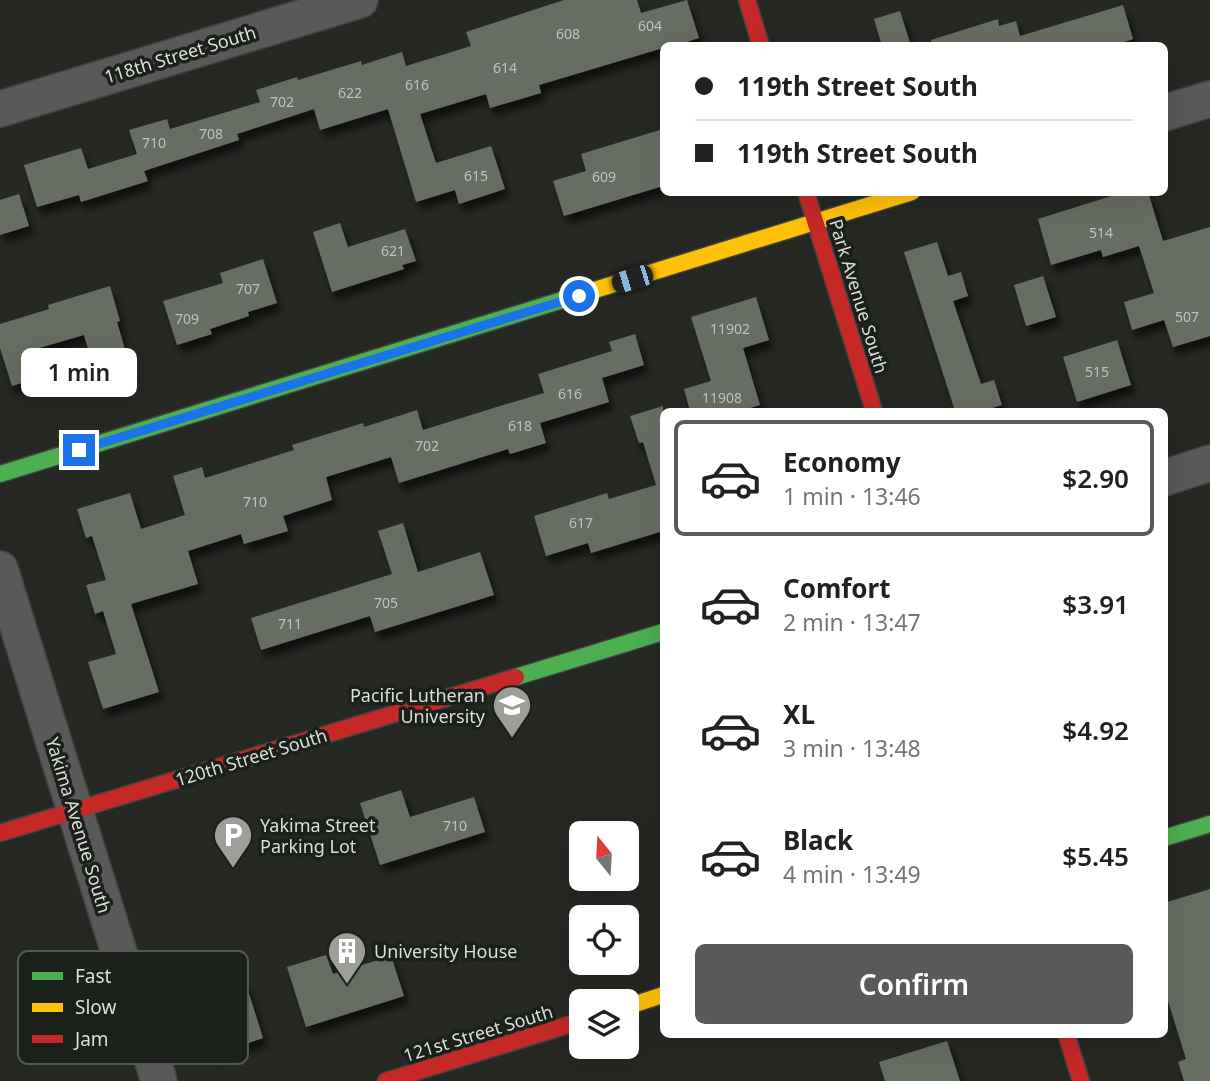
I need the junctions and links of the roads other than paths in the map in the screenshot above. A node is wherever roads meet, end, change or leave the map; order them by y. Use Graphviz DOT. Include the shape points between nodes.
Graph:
graph roads {
  1 [pos="359,0"];
  2 [pos="747,0"];
  3 [pos="760,42"];
  4 [pos="1210,99"];
  5 [pos="0,109"];
  6 [pos="1168,112"];
  7 [pos="807,196"];
  8 [pos="900,196"];
  9 [pos="816,223"];
  10 [pos="873,408"];
  11 [pos="1210,463"];
  12 [pos="0,474"];
  13 [pos="1168,477"];
  14 [pos="0,569"];
  15 [pos="660,633"];
  16 [pos="75,810"];
  17 [pos="1210,824"];
  18 [pos="0,834"];
  19 [pos="1168,837"];
  20 [pos="119,951"];
  21 [pos="660,996"];
  22 [pos="639,1003"];
  23 [pos="569,1025"];
  24 [pos="1067,1038"];
  25 [pos="154,1064"];
  26 [pos="159,1081"];
  27 [pos="386,1081"];
  28 [pos="1081,1081"];
  1 -- 5 [label="street, 118th Street South"];
  2 -- 3 [label="street"];
  4 -- 6 [label="street"];
  7 -- 9 [label="street, Park Avenue South"];
  8 -- 9 [label="street"];
  9 -- 10 [label="street, Park Avenue South"];
  9 -- 12 [label="street"];
  11 -- 13 [label="street"];
  14 -- 16 [label="street, Yakima Avenue South"];
  15 -- 16 [label="street, 120th Street South"];
  16 -- 18 [label="street, 120th Street South"];
  16 -- 20 [label="street, Yakima Avenue South"];
  17 -- 19 [label="street"];
  21 -- 22 [label="street"];
  23 -- 27 [label="street, 121st Street South"];
  24 -- 28 [label="street"];
  25 -- 26 [label="street, Yakima Avenue South"];
}
